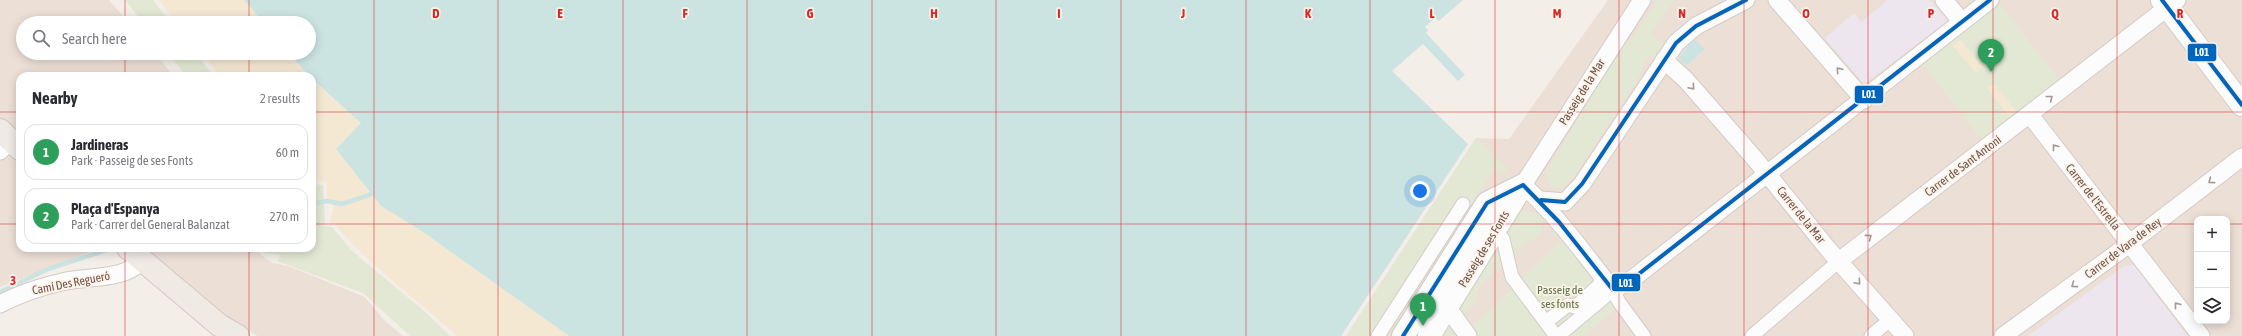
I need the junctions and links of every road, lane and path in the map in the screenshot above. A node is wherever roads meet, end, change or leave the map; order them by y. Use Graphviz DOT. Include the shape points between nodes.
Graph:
graph roads {
  1 [pos="1642,0"];
  2 [pos="1746,0"];
  3 [pos="1777,0"];
  4 [pos="1944,0"];
  5 [pos="1990,0"];
  6 [pos="2169,2"];
  7 [pos="1962,22"];
  8 [pos="1664,60"];
  9 [pos="1864,100"];
  10 [pos="2242,105"];
  11 [pos="2030,115"];
  12 [pos="2242,157"];
  13 [pos="1768,173"];
  14 [pos="1523,185"];
  15 [pos="1541,200"];
  16 [pos="1565,202"];
  17 [pos="1464,204"];
  18 [pos="1562,223"];
  19 [pos="1499,234"];
  20 [pos="2129,244"];
  21 [pos="134,253"];
  22 [pos="1839,261"];
  23 [pos="1609,284"];
  24 [pos="0,304"];
  25 [pos="1424,306"];
  26 [pos="1448,308"];
  27 [pos="1891,320"];
  28 [pos="1546,322"];
  29 [pos="238,336"];
  30 [pos="1378,336"];
  31 [pos="1403,336"];
  32 [pos="1429,336"];
  33 [pos="1468,336"];
  34 [pos="1557,336"];
  35 [pos="1644,336"];
  36 [pos="1752,336"];
  37 [pos="1871,336"];
  38 [pos="1905,336"];
  39 [pos="2002,336"];
  40 [pos="2201,336"];
  1 -- 14 [label="street, Passeig de la Mar"];
  2 -- 8 [label="street" via="1696,26 1676,43"];
  9 -- 3 [label="street, one-way"];
  4 -- 7 [label="street"];
  5 -- 7 [label="street"];
  6 -- 10 [label="street"];
  11 -- 6 [label="street, Carrer de Sant Antoni, one-way"];
  7 -- 9 [label="street"];
  8 -- 13 [label="street, Carrer de la Mar, one-way" via="1686,80"];
  8 -- 16 [label="street" via="1582,184"];
  9 -- 13 [label="street"];
  20 -- 11 [label="street, Carrer de l'Estrella, one-way"];
  22 -- 11 [label="street, Carrer de Sant Antoni, one-way"];
  12 -- 20 [label="street, Carrer de Vara de Rey, one-way"];
  13 -- 22 [label="street, Carrer de la Mar"];
  13 -- 23 [label="street" via="1631,280"];
  14 -- 15 [label="street"];
  14 -- 25 [label="street, Passeig de ses Fonts" via="1487,203"];
  14 -- 26 [label="street, Passeig de ses Fonts"];
  15 -- 16 [label="street"];
  15 -- 18 [label="street"];
  16 -- 18 [label="street"];
  17 -- 30 [label="street"];
  18 -- 23 [label="street"];
  19 -- 28 [label="street" via="1504,239 1512,278"];
  20 -- 39 [label="street, Carrer de Vara de Rey, one-way"];
  40 -- 20 [label="street, Carrer de l'Estrella, one-way"];
  21 -- 24 [label="street, Camí Des Regueró" via="134,268 119,274 67,281 22,292"];
  21 -- 29 [label="main road" via="219,325"];
  22 -- 27 [label="street, Carrer de la Mar, one-way"];
  22 -- 36 [label="street, Carrer de Sant Antoni"];
  23 -- 28 [label="street" via="1597,287 1575,306 1568,305"];
  23 -- 34 [label="street"];
  23 -- 35 [label="street"];
  25 -- 26 [label="street"];
  25 -- 31 [label="street, Passeig de ses Fonts"];
  26 -- 32 [label="street, Passeig de ses Fonts"];
  26 -- 33 [label="street"];
  27 -- 37 [label="street"];
  27 -- 38 [label="street, Carrer de la Mar"];
  28 -- 34 [label="street"];
}
